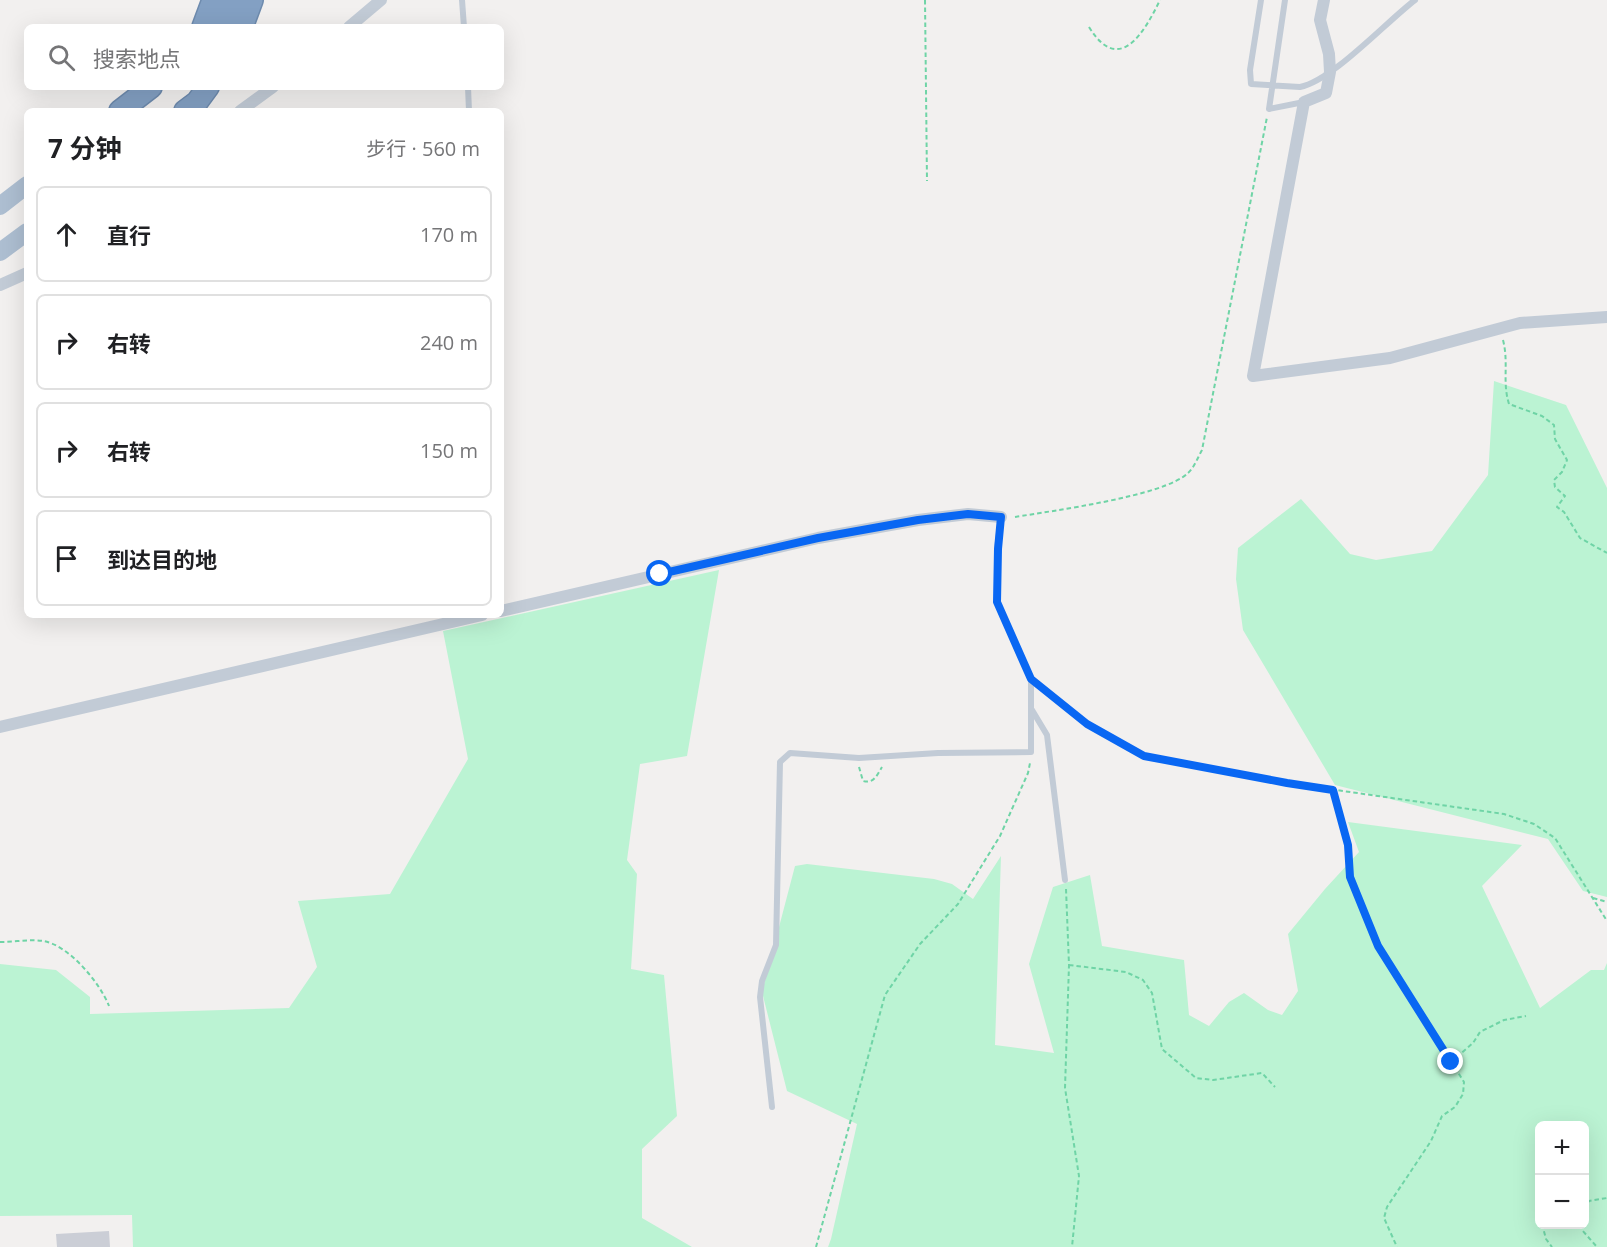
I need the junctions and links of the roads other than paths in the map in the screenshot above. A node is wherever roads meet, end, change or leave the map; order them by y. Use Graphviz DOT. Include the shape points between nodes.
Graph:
graph roads {
  1 [pos="213,0"];
  2 [pos="232,0"];
  3 [pos="252,0"];
  4 [pos="381,0"];
  5 [pos="386,0"];
  6 [pos="462,0"];
  7 [pos="1261,0"];
  8 [pos="1285,0"];
  9 [pos="1324,0"];
  10 [pos="1415,0"];
  11 [pos="371,9"];
  12 [pos="204,24"];
  13 [pos="220,24"];
  14 [pos="243,24"];
  15 [pos="354,24"];
  16 [pos="464,24"];
  17 [pos="1330,72"];
  18 [pos="1273,85"];
  19 [pos="147,90"];
  20 [pos="206,90"];
  21 [pos="269,90"];
  22 [pos="468,90"];
  23 [pos="1304,102"];
  24 [pos="124,108"];
  25 [pos="189,108"];
  26 [pos="244,108"];
  27 [pos="469,108"];
  28 [pos="24,186"];
  29 [pos="0,206"];
  30 [pos="24,234"];
  31 [pos="0,252"];
  32 [pos="24,274"];
  33 [pos="0,285"];
  34 [pos="1607,317"];
  35 [pos="1001,517"];
  36 [pos="504,609"];
  37 [pos="469,618"];
  38 [pos="1032,710"];
  39 [pos="0,727"];
  40 [pos="1065,880"];
  41 [pos="772,1107"];
  1 -- 12 [label="highway"];
  2 -- 13 [label="highway" via="227,17"];
  3 -- 14 [label="highway"];
  4 -- 11 [label="street"];
  5 -- 11 [label="lane"];
  6 -- 16 [label="lane"];
  7 -- 18 [label="lane" via="1251,84"];
  8 -- 18 [label="lane"];
  9 -- 17 [label="street" via="1320,20"];
  10 -- 17 [label="lane"];
  11 -- 15 [label="street"];
  17 -- 18 [label="lane" via="1308,86"];
  17 -- 23 [label="street" via="1326,93"];
  18 -- 23 [label="lane" via="1269,109"];
  19 -- 24 [label="highway"];
  20 -- 25 [label="highway"];
  21 -- 26 [label="street"];
  22 -- 27 [label="lane"];
  23 -- 34 [label="street" via="1253,376 1390,358 1520,323"];
  28 -- 29 [label="main road"];
  30 -- 31 [label="main road"];
  32 -- 33 [label="street"];
  35 -- 36 [label="street" via="968,514 818,538"];
  35 -- 38 [label="lane" via="997,602 1031,679"];
  37 -- 39 [label="street"];
  38 -- 40 [label="lane" via="1047,735"];
  38 -- 41 [label="lane" via="1031,752 859,758 790,753 780,762 776,945 760,997"];
}
